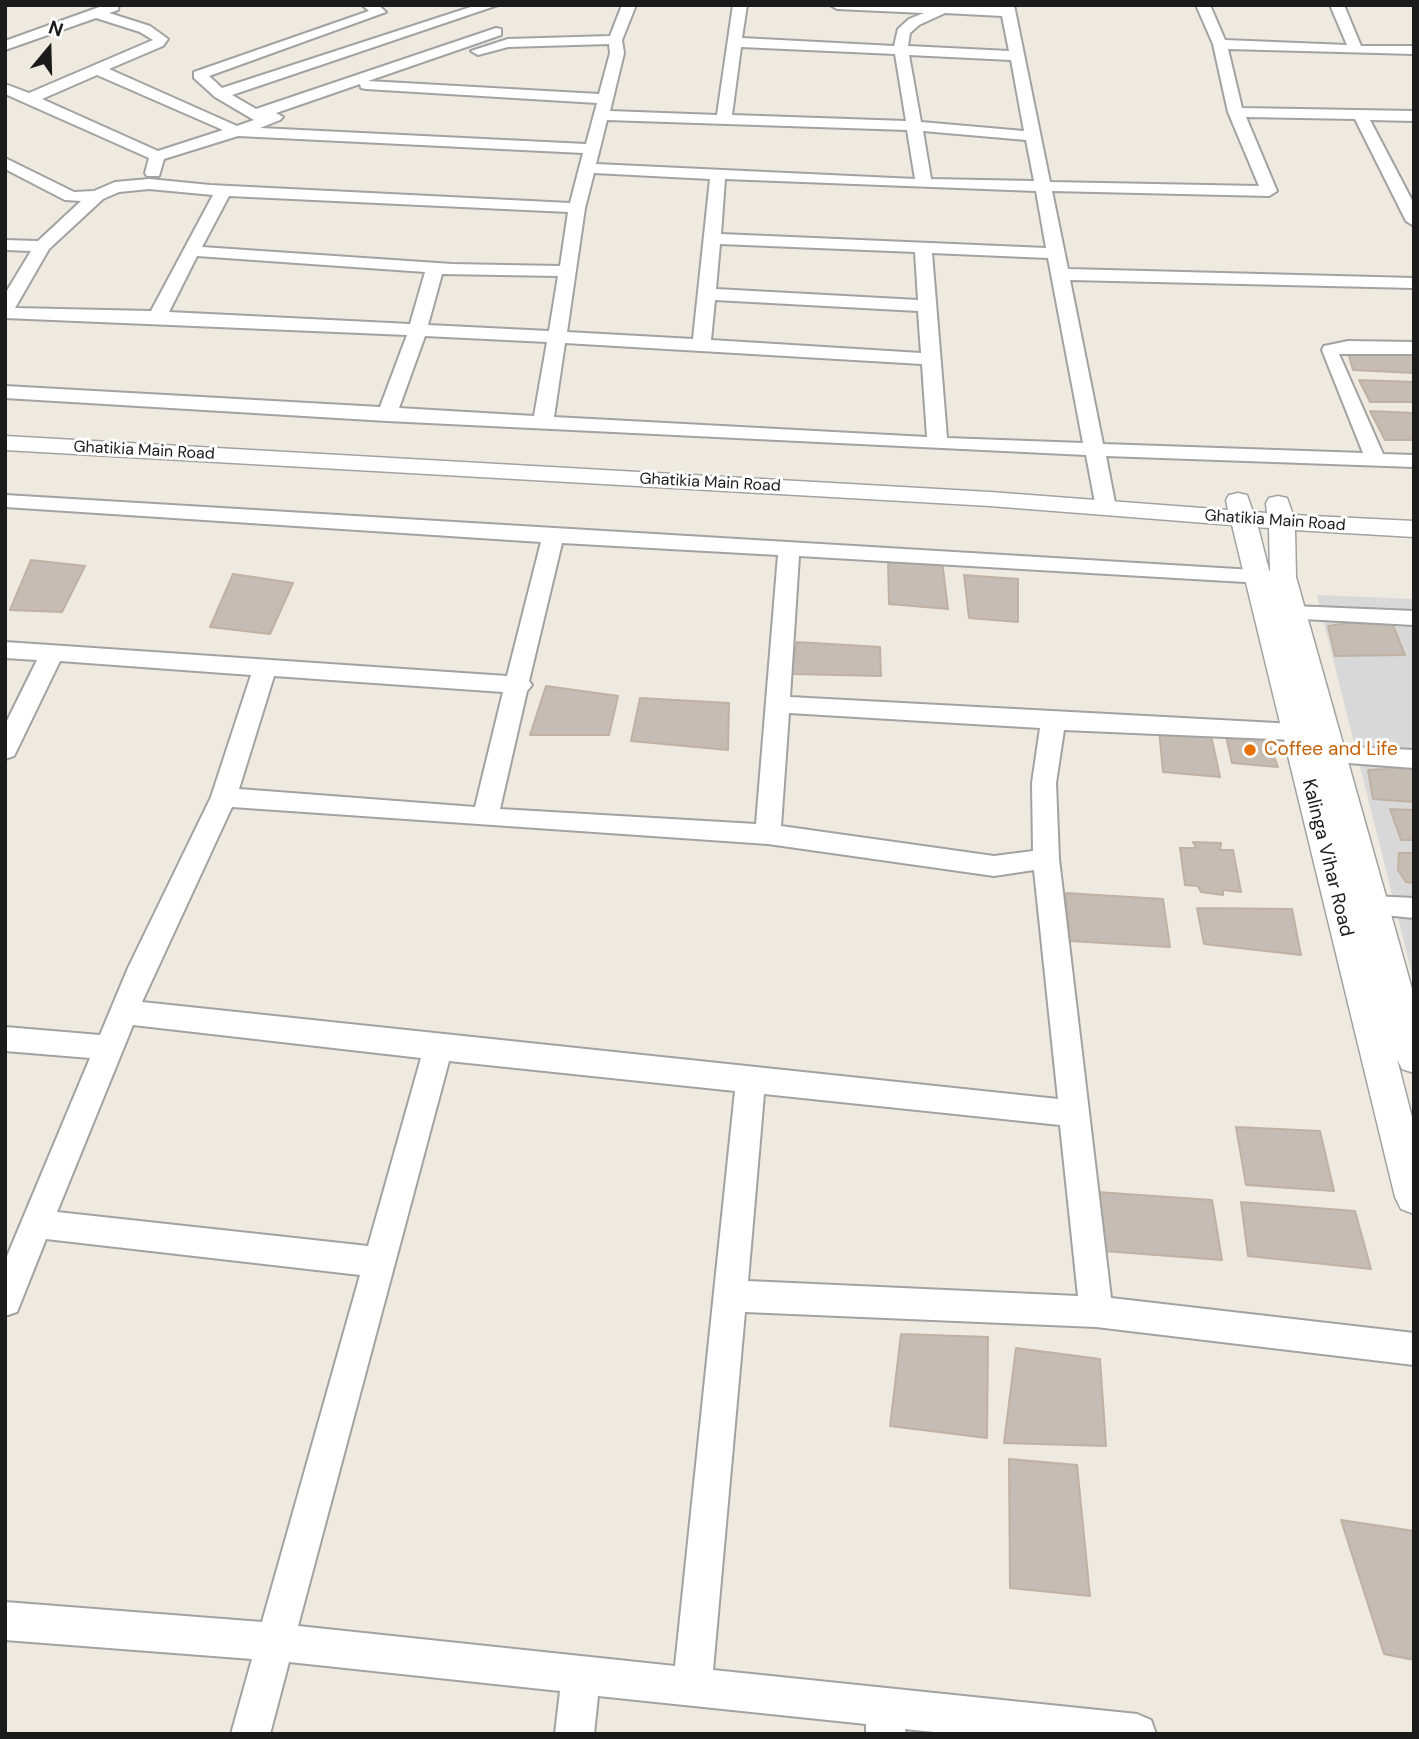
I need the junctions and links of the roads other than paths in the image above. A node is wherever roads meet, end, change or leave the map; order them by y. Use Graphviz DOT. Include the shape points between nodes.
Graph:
graph roads {
  1 [pos="117,5"];
  2 [pos="491,5"];
  3 [pos="629,5"];
  4 [pos="740,5"];
  5 [pos="837,5"];
  6 [pos="1203,5"];
  7 [pos="1338,5"];
  8 [pos="911,7"];
  9 [pos="374,8"];
  10 [pos="942,9"];
  11 [pos="1007,9"];
  12 [pos="96,13"];
  13 [pos="496,32"];
  14 [pos="413,33"];
  15 [pos="734,42"];
  16 [pos="1220,44"];
  17 [pos="5,46"];
  18 [pos="616,47"];
  19 [pos="445,50"];
  20 [pos="901,50"];
  21 [pos="1356,50"];
  22 [pos="1414,50"];
  23 [pos="1016,56"];
  24 [pos="96,69"];
  25 [pos="366,85"];
  26 [pos="5,88"];
  27 [pos="220,94"];
  28 [pos="29,99"];
  29 [pos="605,99"];
  30 [pos="1236,112"];
  31 [pos="600,115"];
  32 [pos="1361,116"];
  33 [pos="1414,117"];
  34 [pos="724,119"];
  35 [pos="912,126"];
  36 [pos="237,131"];
  37 [pos="1034,136"];
  38 [pos="591,149"];
  39 [pos="157,156"];
  40 [pos="5,163"];
  41 [pos="586,168"];
  42 [pos="718,174"];
  43 [pos="149,184"];
  44 [pos="924,184"];
  45 [pos="1045,188"];
  46 [pos="223,191"];
  47 [pos="97,196"];
  48 [pos="577,208"];
  49 [pos="1414,221"];
  50 [pos="712,239"];
  51 [pos="5,244"];
  52 [pos="42,246"];
  53 [pos="923,249"];
  54 [pos="192,251"];
  55 [pos="1055,253"];
  56 [pos="435,268"];
  57 [pos="568,271"];
  58 [pos="1059,274"];
  59 [pos="1414,283"];
  60 [pos="706,294"];
  61 [pos="926,306"];
  62 [pos="5,311"];
  63 [pos="157,317"];
  64 [pos="415,332"];
  65 [pos="559,337"];
  66 [pos="701,347"];
  67 [pos="1414,348"];
  68 [pos="930,359"];
  69 [pos="5,392"];
  70 [pos="387,415"];
  71 [pos="543,422"];
  72 [pos="5,425"];
  73 [pos="5,443"];
  74 [pos="937,443"];
  75 [pos="1096,451"];
  76 [pos="1376,460"];
  77 [pos="1414,461"];
  78 [pos="1105,498"];
  79 [pos="5,501"];
  80 [pos="1240,509"];
  81 [pos="1414,509"];
  82 [pos="1280,512"];
  83 [pos="1414,529"];
  84 [pos="554,535"];
  85 [pos="789,548"];
  86 [pos="1269,576"];
  87 [pos="1293,614"];
  88 [pos="1414,618"];
  89 [pos="5,650"];
  90 [pos="52,653"];
  91 [pos="265,668"];
  92 [pos="520,685"];
  93 [pos="778,704"];
  94 [pos="1053,721"];
  95 [pos="1295,732"];
  96 [pos="5,750"];
  97 [pos="1331,755"];
  98 [pos="1414,759"];
  99 [pos="223,797"];
  100 [pos="485,817"];
  101 [pos="768,834"];
  102 [pos="1046,859"];
  103 [pos="1372,906"];
  104 [pos="1414,908"];
  105 [pos="124,1012"];
  106 [pos="5,1039"];
  107 [pos="109,1048"];
  108 [pos="438,1048"];
  109 [pos="1414,1059"];
  110 [pos="751,1080"];
  111 [pos="1074,1114"];
  112 [pos="1414,1198"];
  113 [pos="36,1224"];
  114 [pos="380,1262"];
  115 [pos="8,1287"];
  116 [pos="730,1296"];
  117 [pos="1096,1312"];
  118 [pos="1414,1349"];
  119 [pos="5,1621"];
  120 [pos="275,1642"];
  121 [pos="581,1674"];
  122 [pos="692,1686"];
  123 [pos="886,1720"];
  124 [pos="1129,1733"];
  125 [pos="250,1734"];
  126 [pos="574,1734"];
  1 -- 12 [label="street"];
  2 -- 14 [label="street"];
  3 -- 18 [label="street"];
  4 -- 15 [label="street"];
  5 -- 8 [label="street"];
  6 -- 16 [label="street"];
  7 -- 21 [label="street"];
  8 -- 10 [label="street"];
  9 -- 14 [label="street"];
  9 -- 27 [label="street" via="200,75"];
  10 -- 11 [label="street"];
  10 -- 20 [label="street" via="903,32"];
  11 -- 23 [label="street"];
  12 -- 17 [label="street"];
  12 -- 24 [label="street" via="161,39"];
  13 -- 19 [label="street"];
  14 -- 19 [label="street"];
  14 -- 27 [label="street"];
  15 -- 20 [label="street"];
  15 -- 34 [label="street"];
  16 -- 21 [label="street"];
  16 -- 30 [label="street"];
  18 -- 25 [label="street" via="509,43"];
  18 -- 29 [label="street"];
  19 -- 27 [label="street" via="254,115"];
  20 -- 23 [label="street"];
  20 -- 35 [label="street"];
  21 -- 22 [label="street"];
  23 -- 37 [label="street"];
  24 -- 28 [label="street"];
  24 -- 36 [label="street"];
  25 -- 29 [label="street"];
  25 -- 36 [label="street"];
  26 -- 28 [label="street"];
  28 -- 39 [label="street"];
  29 -- 31 [label="street"];
  30 -- 32 [label="street"];
  30 -- 45 [label="street" via="1269,191"];
  31 -- 34 [label="street"];
  31 -- 38 [label="street"];
  32 -- 33 [label="street"];
  32 -- 49 [label="street"];
  34 -- 35 [label="street"];
  35 -- 37 [label="street"];
  35 -- 44 [label="street"];
  36 -- 38 [label="street"];
  36 -- 39 [label="street"];
  37 -- 45 [label="street"];
  38 -- 41 [label="street"];
  39 -- 43 [label="street"];
  40 -- 47 [label="street" via="71,197"];
  41 -- 42 [label="street"];
  41 -- 48 [label="street"];
  42 -- 44 [label="street"];
  42 -- 50 [label="street"];
  43 -- 46 [label="street"];
  43 -- 47 [label="street" via="115,187"];
  44 -- 45 [label="street"];
  45 -- 55 [label="street"];
  46 -- 48 [label="street"];
  46 -- 54 [label="street"];
  47 -- 52 [label="street"];
  48 -- 57 [label="street"];
  50 -- 53 [label="street"];
  50 -- 60 [label="street"];
  51 -- 52 [label="street"];
  52 -- 62 [label="street"];
  53 -- 55 [label="street"];
  53 -- 61 [label="street"];
  54 -- 56 [label="street"];
  54 -- 63 [label="street"];
  55 -- 58 [label="street"];
  56 -- 57 [label="street"];
  56 -- 64 [label="street"];
  57 -- 65 [label="street"];
  58 -- 59 [label="street"];
  58 -- 75 [label="street"];
  60 -- 61 [label="street"];
  60 -- 66 [label="street"];
  61 -- 68 [label="street"];
  62 -- 63 [label="street"];
  63 -- 64 [label="street"];
  64 -- 65 [label="street"];
  64 -- 70 [label="street" via="411,355"];
  65 -- 66 [label="street"];
  65 -- 71 [label="street"];
  66 -- 68 [label="street"];
  67 -- 76 [label="street" via="1331,350"];
  68 -- 74 [label="street"];
  69 -- 70 [label="street"];
  70 -- 71 [label="street"];
  71 -- 74 [label="street"];
  72 -- 78 [label="street, Ghatikia Main Road"];
  73 -- 78 [label="street, Ghatikia Main Road" via="990,499"];
  74 -- 75 [label="street"];
  75 -- 76 [label="street"];
  75 -- 78 [label="street"];
  76 -- 77 [label="street"];
  78 -- 80 [label="street, Ghatikia Main Road"];
  79 -- 84 [label="street"];
  80 -- 82 [label="street, Ghatikia Main Road"];
  80 -- 86 [label="street, Kalinga Vihar Road"];
  81 -- 82 [label="street, Ghatikia Main Road"];
  82 -- 83 [label="street, Ghatikia Main Road"];
  82 -- 86 [label="street, Kalinga Vihar Road"];
  84 -- 85 [label="street"];
  84 -- 92 [label="street"];
  85 -- 86 [label="street"];
  85 -- 93 [label="street"];
  86 -- 87 [label="street, Kalinga Vihar Road"];
  86 -- 95 [label="street, Kalinga Vihar Road"];
  87 -- 88 [label="street"];
  87 -- 97 [label="street, Kalinga Vihar Road"];
  89 -- 90 [label="street"];
  90 -- 91 [label="street"];
  90 -- 96 [label="street"];
  91 -- 92 [label="street"];
  91 -- 99 [label="street"];
  92 -- 100 [label="street"];
  93 -- 94 [label="street"];
  93 -- 101 [label="street"];
  94 -- 95 [label="street"];
  94 -- 102 [label="street" via="1045,783"];
  95 -- 112 [label="street, Kalinga Vihar Road"];
  97 -- 98 [label="street"];
  97 -- 103 [label="street, Kalinga Vihar Road"];
  99 -- 100 [label="street"];
  99 -- 105 [label="street"];
  100 -- 101 [label="street"];
  101 -- 102 [label="street" via="994,866"];
  102 -- 111 [label="street"];
  103 -- 104 [label="street"];
  103 -- 109 [label="street, Kalinga Vihar Road"];
  105 -- 107 [label="street"];
  105 -- 108 [label="street"];
  106 -- 107 [label="street"];
  107 -- 113 [label="street"];
  108 -- 110 [label="street"];
  108 -- 114 [label="street"];
  110 -- 111 [label="street"];
  110 -- 116 [label="street"];
  111 -- 117 [label="street"];
  113 -- 114 [label="street"];
  113 -- 115 [label="street"];
  114 -- 120 [label="street"];
  116 -- 117 [label="street"];
  116 -- 122 [label="street"];
  117 -- 118 [label="street"];
  119 -- 120 [label="street"];
  120 -- 121 [label="street"];
  120 -- 125 [label="street"];
  121 -- 122 [label="street"];
  121 -- 126 [label="street"];
  122 -- 123 [label="street"];
  123 -- 124 [label="street"];
}
